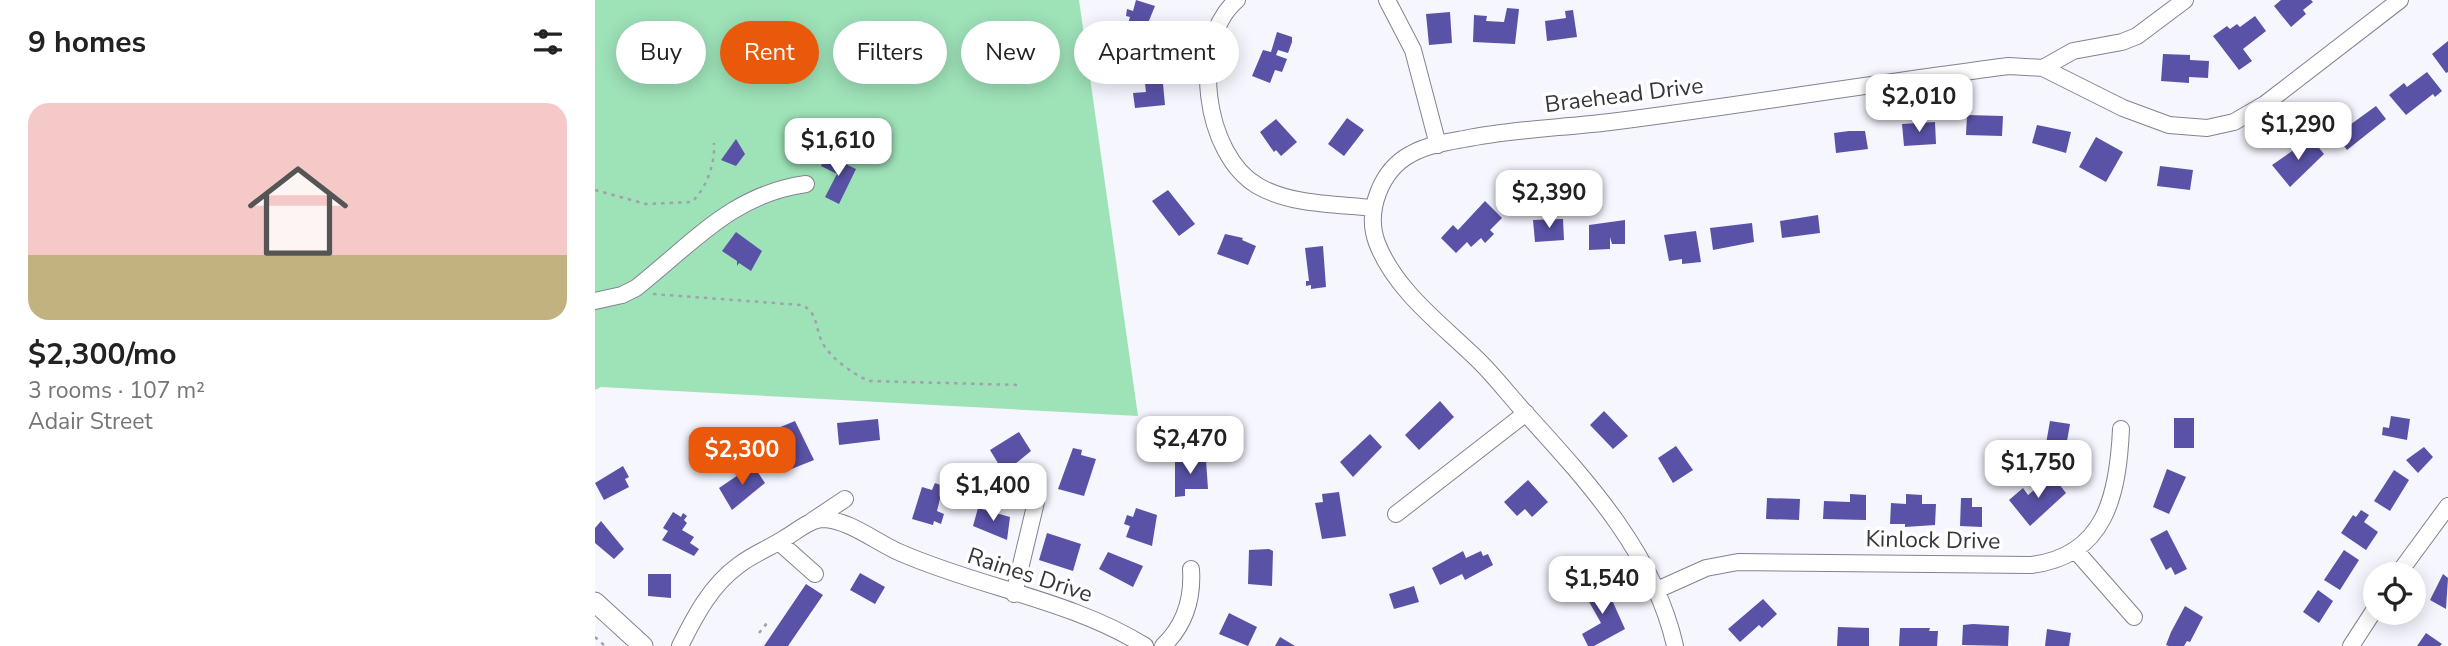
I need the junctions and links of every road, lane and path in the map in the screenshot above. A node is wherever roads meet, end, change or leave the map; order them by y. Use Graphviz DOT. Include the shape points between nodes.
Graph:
graph roads {
  1 [pos="1387,0"];
  2 [pos="2185,0"];
  3 [pos="2400,0"];
  4 [pos="1233,3"];
  5 [pos="2043,68"];
  6 [pos="713,143"];
  7 [pos="1438,145"];
  8 [pos="806,184"];
  9 [pos="595,190"];
  10 [pos="1373,208"];
  11 [pos="626,293"];
  12 [pos="595,301"];
  13 [pos="1020,385"];
  14 [pos="1526,413"];
  15 [pos="2121,429"];
  16 [pos="845,499"];
  17 [pos="1036,502"];
  18 [pos="2448,506"];
  19 [pos="1395,514"];
  20 [pos="815,522"];
  21 [pos="779,542"];
  22 [pos="2076,551"];
  23 [pos="2407,562"];
  24 [pos="1191,569"];
  25 [pos="815,574"];
  26 [pos="1657,590"];
  27 [pos="1014,594"];
  28 [pos="595,602"];
  29 [pos="2134,617"];
  30 [pos="767,623"];
  31 [pos="2365,625"];
  32 [pos="759,633"];
  33 [pos="595,637"];
  34 [pos="605,646"];
  35 [pos="643,646"];
  36 [pos="680,646"];
  37 [pos="1145,646"];
  38 [pos="1163,646"];
  39 [pos="1675,646"];
  40 [pos="2351,646"];
  1 -- 7 [label="street" via="1413,50"];
  2 -- 5 [label="street" via="2137,36 2073,51"];
  3 -- 5 [label="street, Braehead Drive" via="2295,83 2226,124 2169,125"];
  4 -- 10 [label="street" via="1211,42 1208,78 1212,109 1235,167 1274,194"];
  5 -- 7 [label="street, Braehead Drive" via="2009,66 1894,80"];
  6 -- 9 [label="path" via="706,181 692,202 646,204"];
  7 -- 10 [label="street, Braehead Drive" via="1412,153 1392,169"];
  8 -- 11 [label="street" via="743,202"];
  10 -- 14 [label="street" via="1376,241 1394,274"];
  11 -- 12 [label="street"];
  11 -- 13 [label="path" via="801,305 814,315 830,352 869,381"];
  14 -- 19 [label="street"];
  14 -- 26 [label="street" via="1604,505"];
  15 -- 22 [label="street, Kinlock Drive" via="2120,456 2107,508 2096,533"];
  16 -- 20 [label="street"];
  17 -- 27 [label="street"];
  18 -- 23 [label="street"];
  20 -- 21 [label="street"];
  20 -- 27 [label="street, Raines Drive" via="842,523 900,553"];
  21 -- 25 [label="street"];
  21 -- 36 [label="street" via="740,563 724,578"];
  22 -- 26 [label="street, Kinlock Drive" via="2031,565 1738,562 1706,568"];
  22 -- 29 [label="street"];
  24 -- 38 [label="street" via="1186,613"];
  26 -- 39 [label="street"];
  27 -- 37 [label="street, Raines Drive" via="1093,619"];
  28 -- 35 [label="main road"];
  30 -- 32 [label="path"];
  31 -- 40 [label="street"];
  33 -- 34 [label="path"];
}
